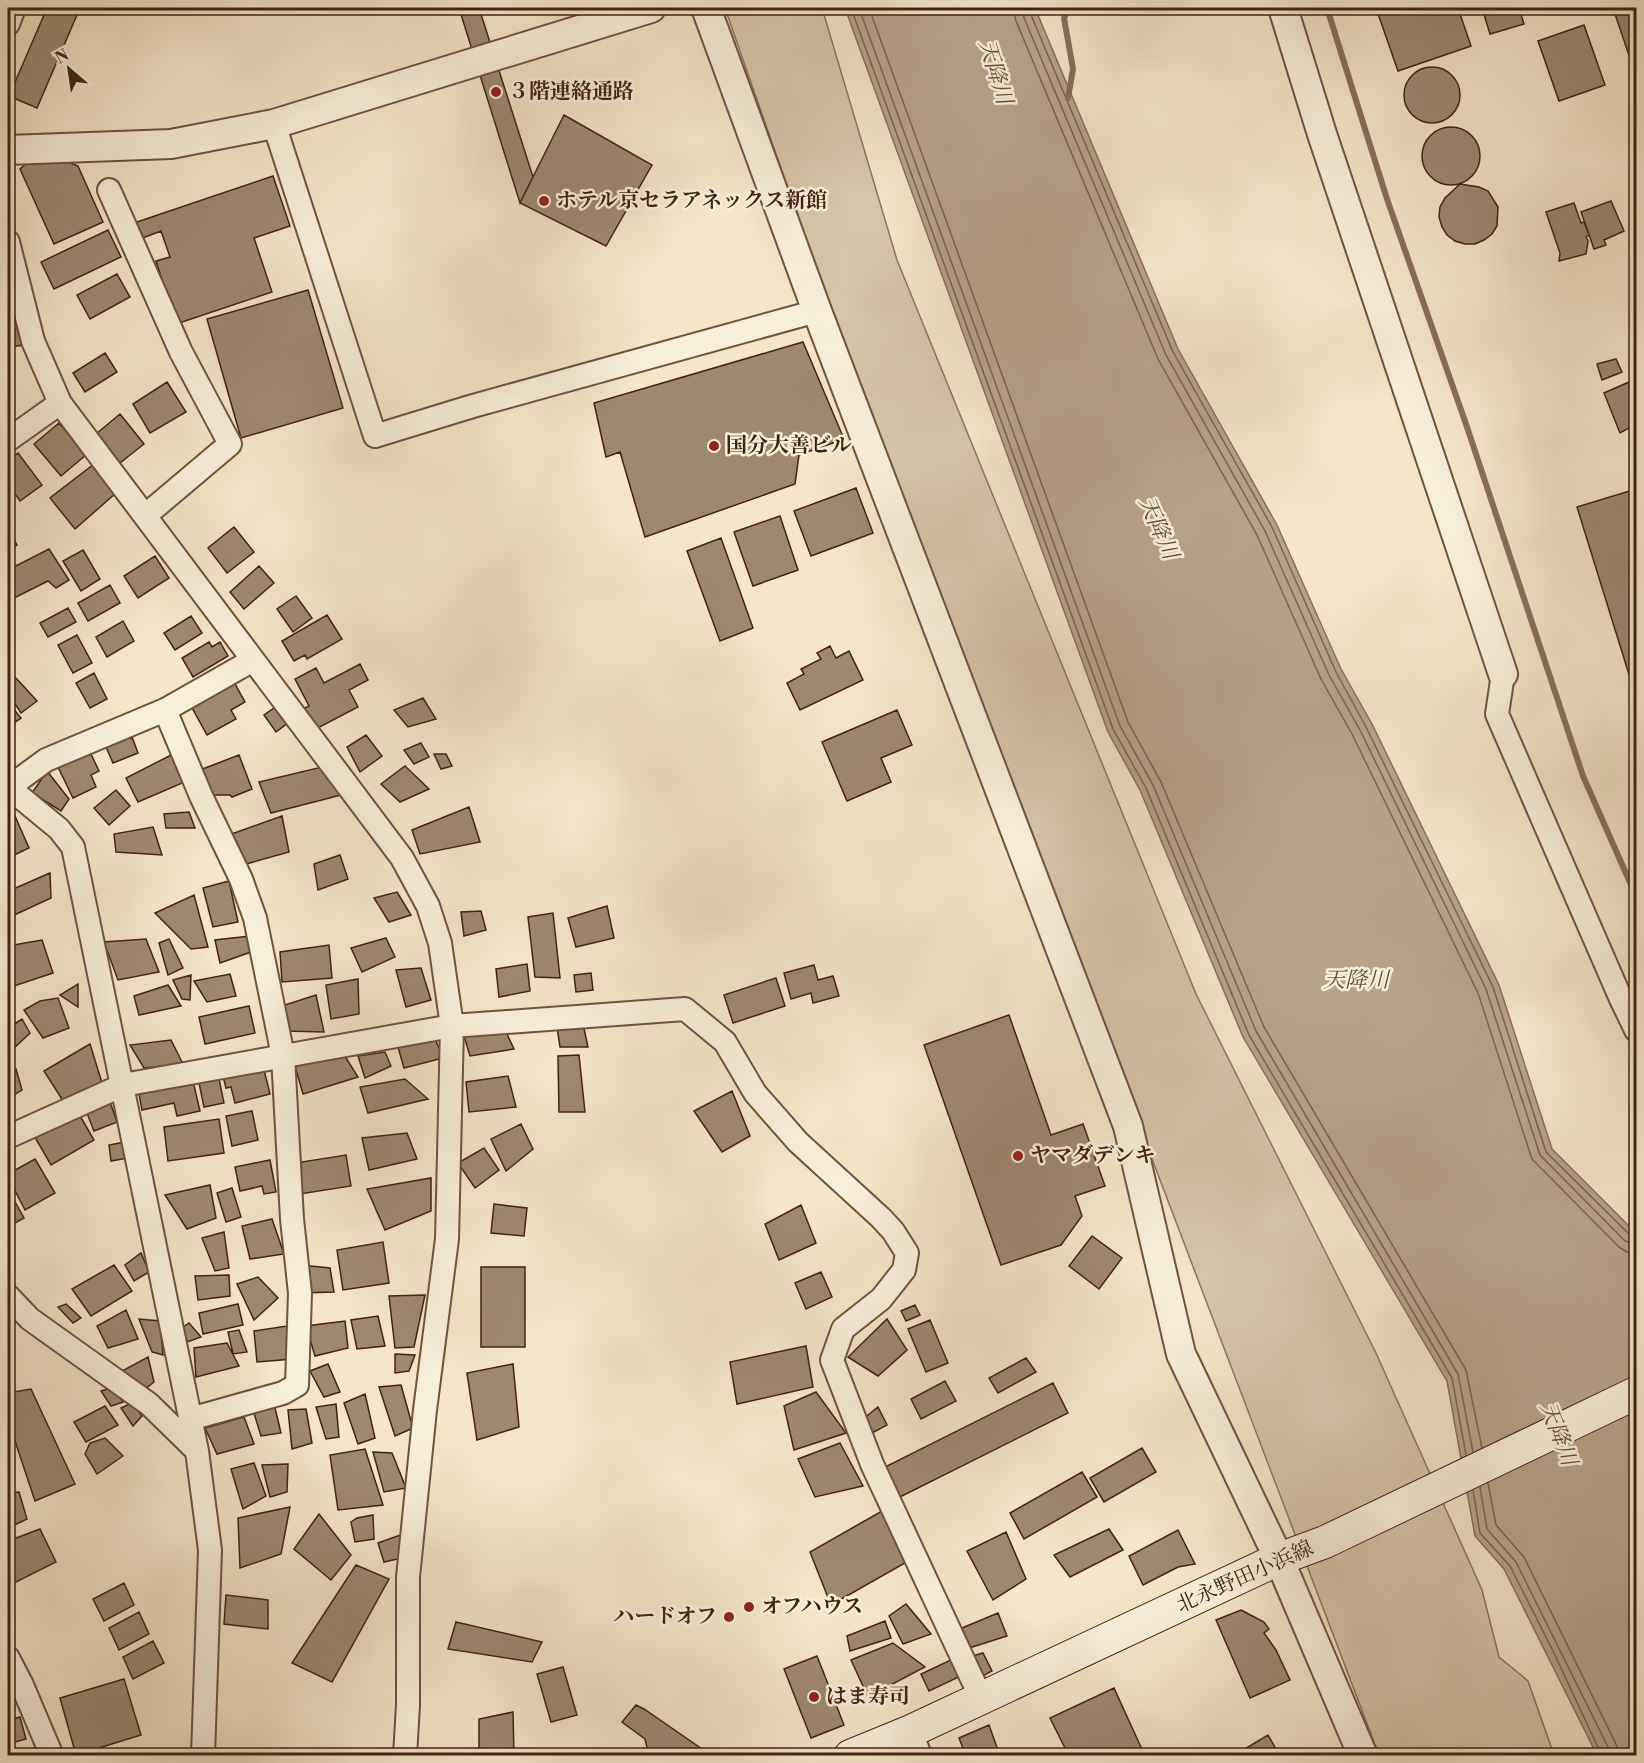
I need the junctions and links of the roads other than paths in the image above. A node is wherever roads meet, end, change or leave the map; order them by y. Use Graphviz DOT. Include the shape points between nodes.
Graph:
graph roads {
  1 [pos="14,8"];
  2 [pos="651,8"];
  3 [pos="706,8"];
  4 [pos="1283,8"];
  5 [pos="8,24"];
  6 [pos="274,124"];
  7 [pos="8,150"];
  8 [pos="109,190"];
  9 [pos="8,242"];
  10 [pos="817,311"];
  11 [pos="60,403"];
  12 [pos="8,440"];
  13 [pos="146,515"];
  14 [pos="254,660"];
  15 [pos="1503,674"];
  16 [pos="165,710"];
  17 [pos="8,788"];
  18 [pos="452,1026"];
  19 [pos="1636,1030"];
  20 [pos="283,1056"];
  21 [pos="123,1085"];
  22 [pos="8,1137"];
  23 [pos="8,1296"];
  24 [pos="1636,1393"];
  25 [pos="190,1419"];
  26 [pos="197,1451"];
  27 [pos="1279,1559"];
  28 [pos="8,1658"];
  29 [pos="981,1698"];
  30 [pos="915,1743"];
  31 [pos="52,1755"];
  32 [pos="202,1755"];
  33 [pos="405,1755"];
  34 [pos="852,1755"];
  35 [pos="1364,1755"];
  1 -- 5 [label="street"];
  2 -- 6 [label="street"];
  3 -- 10 [label="street"];
  4 -- 15 [label="street"];
  6 -- 7 [label="street" via="171,144"];
  6 -- 10 [label="street" via="375,436"];
  8 -- 13 [label="street" via="181,352 230,444"];
  9 -- 11 [label="street" via="33,341"];
  10 -- 27 [label="street" via="1128,1126 1181,1354"];
  11 -- 12 [label="street"];
  11 -- 13 [label="street"];
  13 -- 14 [label="street"];
  14 -- 16 [label="street"];
  14 -- 18 [label="street" via="402,858 428,906 440,943"];
  15 -- 19 [label="street" via="1497,714"];
  16 -- 17 [label="street" via="46,760"];
  16 -- 20 [label="street" via="255,918"];
  17 -- 21 [label="street" via="59,829 73,847"];
  18 -- 20 [label="street"];
  18 -- 29 [label="street" via="685,1009 725,1042 755,1093 798,1142 893,1231 907,1253 904,1269 881,1299 843,1329 832,1359 872,1464"];
  18 -- 33 [label="street" via="447,1239 408,1576"];
  20 -- 21 [label="street"];
  20 -- 25 [label="street" via="300,1293 297,1386"];
  21 -- 22 [label="street"];
  21 -- 25 [label="street"];
  23 -- 26 [label="street" via="30,1319 149,1404"];
  24 -- 27 [label="main road, 北永野田小浜線" via="1325,1542"];
  25 -- 26 [label="street"];
  26 -- 32 [label="street" via="210,1550"];
  27 -- 29 [label="main road, 北永野田小浜線"];
  27 -- 35 [label="street"];
  28 -- 31 [label="street"];
  29 -- 30 [label="main road, 北永野田小浜線"];
  30 -- 34 [label="main road, 北永野田小浜線"];
}
